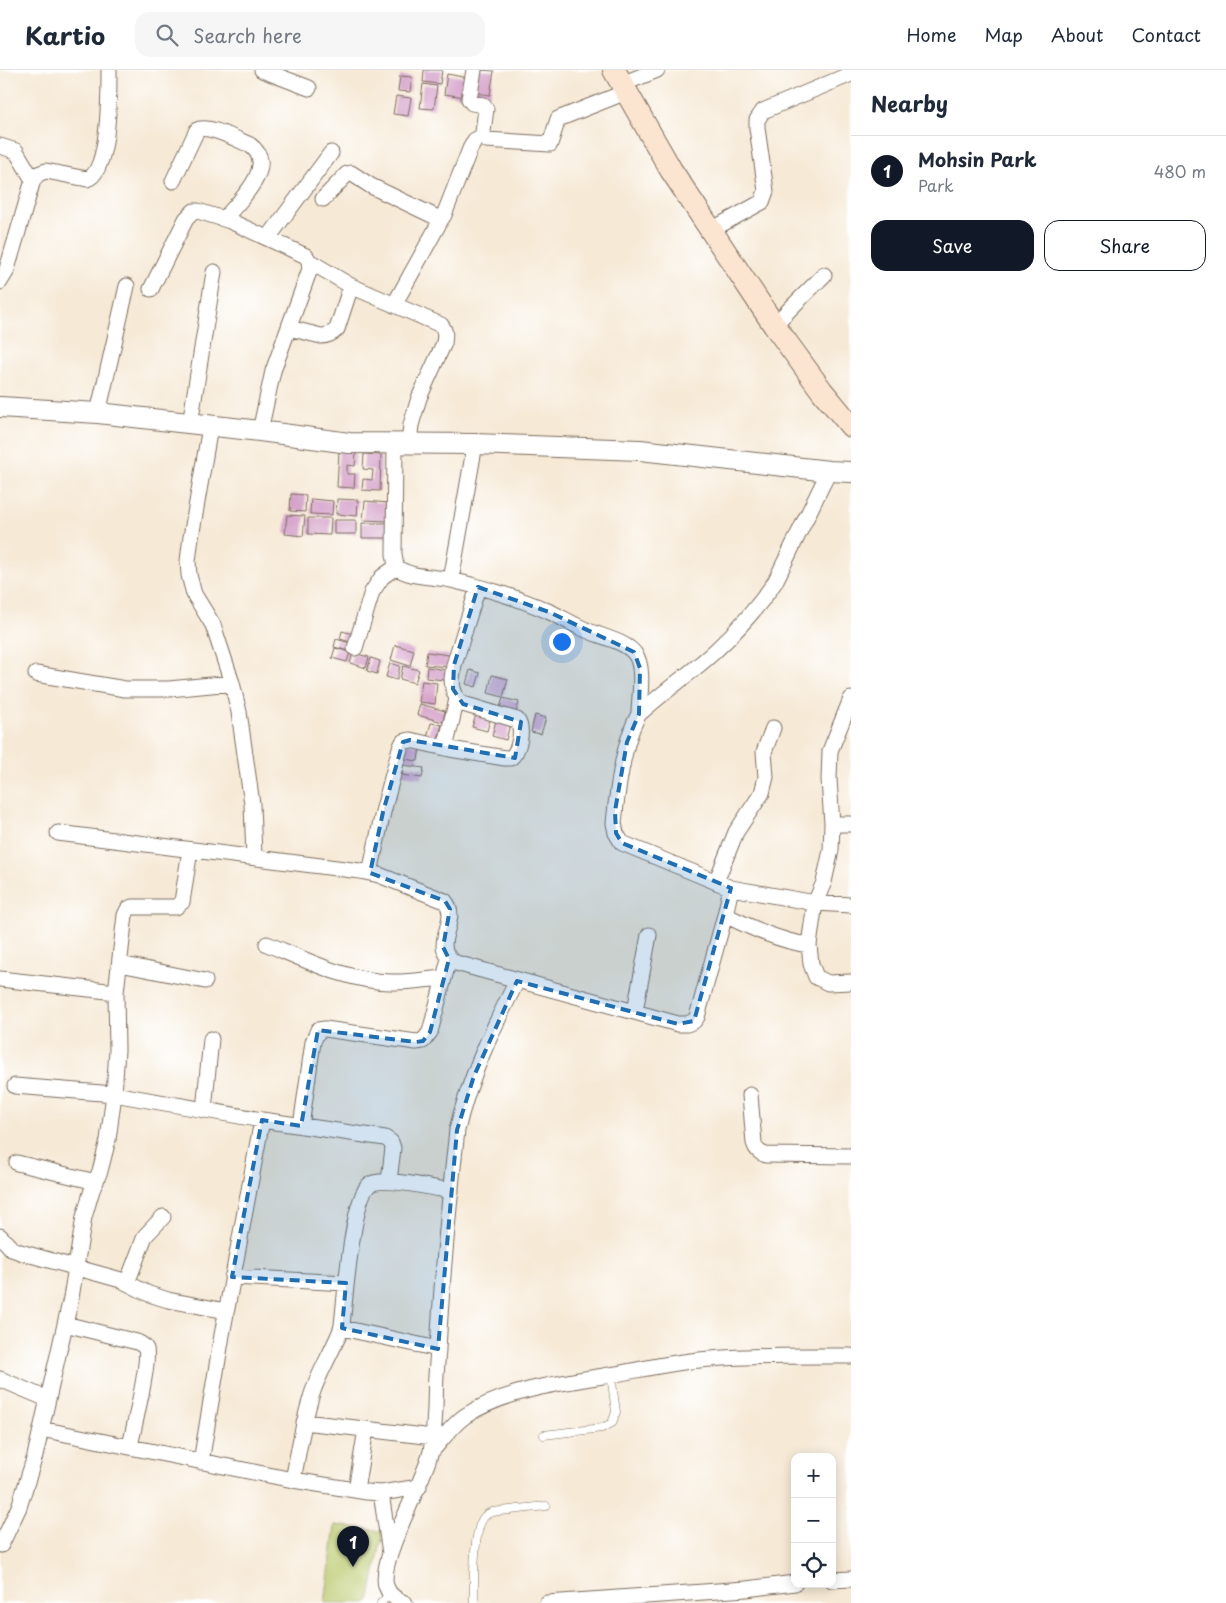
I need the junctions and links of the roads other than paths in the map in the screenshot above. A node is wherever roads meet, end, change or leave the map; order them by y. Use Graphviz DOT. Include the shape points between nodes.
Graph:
graph roads {
  1 [pos="109,70"];
  2 [pos="262,70"];
  3 [pos="474,70"];
  4 [pos="657,70"];
  5 [pos="851,74"];
  6 [pos="621,82"];
  7 [pos="309,88"];
  8 [pos="483,136"];
  9 [pos="0,146"];
  10 [pos="331,153"];
  11 [pos="33,180"];
  12 [pos="173,181"];
  13 [pos="323,199"];
  14 [pos="442,218"];
  15 [pos="224,219"];
  16 [pos="711,230"];
  17 [pos="268,238"];
  18 [pos="309,262"];
  19 [pos="214,272"];
  20 [pos="824,275"];
  21 [pos="0,282"];
  22 [pos="127,286"];
  23 [pos="351,286"];
  24 [pos="151,289"];
  25 [pos="394,305"];
  26 [pos="774,325"];
  27 [pos="289,328"];
  28 [pos="0,407"];
  29 [pos="98,413"];
  30 [pos="189,423"];
  31 [pos="851,426"];
  32 [pos="210,427"];
  33 [pos="260,431"];
  34 [pos="402,443"];
  35 [pos="474,444"];
  36 [pos="829,471"];
  37 [pos="851,472"];
  38 [pos="396,567"];
  39 [pos="450,580"];
  40 [pos="478,587"];
  41 [pos="355,648"];
  42 [pos="36,674"];
  43 [pos="232,682"];
  44 [pos="457,698"];
  45 [pos="851,699"];
  46 [pos="639,714"];
  47 [pos="773,728"];
  48 [pos="445,748"];
  49 [pos="832,824"];
  50 [pos="851,824"];
  51 [pos="58,833"];
  52 [pos="190,850"];
  53 [pos="254,857"];
  54 [pos="370,873"];
  55 [pos="716,882"];
  56 [pos="731,888"];
  57 [pos="815,903"];
  58 [pos="851,905"];
  59 [pos="726,916"];
  60 [pos="649,936"];
  61 [pos="267,944"];
  62 [pos="809,945"];
  63 [pos="449,959"];
  64 [pos="120,964"];
  65 [pos="444,978"];
  66 [pos="0,979"];
  67 [pos="205,981"];
  68 [pos="517,981"];
  69 [pos="851,982"];
  70 [pos="116,992"];
  71 [pos="635,1011"];
  72 [pos="211,1039"];
  73 [pos="15,1086"];
  74 [pos="114,1094"];
  75 [pos="750,1095"];
  76 [pos="204,1110"];
  77 [pos="262,1120"];
  78 [pos="301,1126"];
  79 [pos="851,1156"];
  80 [pos="17,1163"];
  81 [pos="389,1181"];
  82 [pos="96,1182"];
  83 [pos="451,1191"];
  84 [pos="163,1217"];
  85 [pos="0,1236"];
  86 [pos="75,1268"];
  87 [pos="232,1277"];
  88 [pos="127,1283"];
  89 [pos="346,1283"];
  90 [pos="226,1311"];
  91 [pos="65,1324"];
  92 [pos="342,1328"];
  93 [pos="438,1348"];
  94 [pos="851,1356"];
  95 [pos="611,1375"];
  96 [pos="0,1379"];
  97 [pos="47,1399"];
  98 [pos="304,1422"];
  99 [pos="41,1429"];
  100 [pos="366,1429"];
  101 [pos="544,1435"];
  102 [pos="432,1444"];
  103 [pos="130,1447"];
  104 [pos="201,1462"];
  105 [pos="293,1480"];
  106 [pos="419,1487"];
  107 [pos="356,1490"];
  108 [pos="381,1493"];
  109 [pos="546,1506"];
  110 [pos="1,1545"];
  111 [pos="390,1552"];
  112 [pos="851,1578"];
  113 [pos="836,1580"];
  114 [pos="791,1584"];
  115 [pos="746,1596"];
  116 [pos="385,1599"];
  117 [pos="405,1603"];
  118 [pos="474,1603"];
  119 [pos="547,1603"];
  1 -- 11 [label="street" via="106,144 94,176 87,179 46,171"];
  2 -- 7 [label="street"];
  3 -- 8 [label="street" via="469,99 486,109"];
  4 -- 6 [label="street"];
  5 -- 16 [label="street" via="763,111 757,120 766,191 762,202"];
  6 -- 8 [label="street" via="558,119 550,144 486,140"];
  6 -- 16 [label="main road" via="670,170"];
  8 -- 14 [label="street" via="475,140 470,149"];
  9 -- 11 [label="street" via="16,151"];
  10 -- 17 [label="street"];
  11 -- 21 [label="street" via="6,272"];
  12 -- 15 [label="street" via="196,130 200,128 208,128 250,145 259,156 256,178"];
  13 -- 14 [label="street" via="351,173 371,186"];
  14 -- 25 [label="street"];
  15 -- 17 [label="street"];
  15 -- 24 [label="street" via="198,211 190,214"];
  16 -- 26 [label="main road"];
  17 -- 18 [label="street" via="302,253"];
  18 -- 23 [label="street"];
  18 -- 27 [label="street" via="310,269"];
  19 -- 30 [label="street"];
  20 -- 26 [label="street"];
  22 -- 29 [label="street"];
  23 -- 25 [label="street"];
  23 -- 27 [label="street" via="334,332 321,336"];
  25 -- 34 [label="street" via="442,325 446,334"];
  26 -- 31 [label="main road"];
  27 -- 33 [label="street" via="273,371"];
  28 -- 29 [label="street"];
  29 -- 30 [label="street"];
  30 -- 32 [label="street"];
  32 -- 33 [label="street"];
  32 -- 43 [label="street" via="191,537 189,575 194,594 213,625"];
  33 -- 34 [label="street" via="349,443"];
  34 -- 35 [label="street"];
  34 -- 38 [label="street" via="394,554"];
  35 -- 36 [label="street" via="640,450"];
  35 -- 39 [label="street"];
  36 -- 37 [label="street"];
  36 -- 46 [label="street" via="775,582 764,598 713,653"];
  38 -- 39 [label="street" via="404,572"];
  38 -- 41 [label="street" via="382,577 372,592"];
  39 -- 40 [label="street"];
  40 -- 44 [label="street" via="454,664 452,679"];
  40 -- 46 [label="street" via="549,612 634,652 640,668"];
  42 -- 43 [label="street" via="125,689 170,689"];
  43 -- 53 [label="street" via="252,804"];
  44 -- 48 [label="street"];
  44 -- 48 [label="street" via="463,704 517,720 521,731 516,754 505,758"];
  45 -- 49 [label="street" via="830,752"];
  46 -- 55 [label="street" via="627,742 615,811 616,833 622,843"];
  47 -- 55 [label="street" via="764,752 766,777 762,793 736,832"];
  48 -- 54 [label="street" via="410,740 402,745 382,812"];
  49 -- 50 [label="street"];
  49 -- 57 [label="street" via="829,864"];
  51 -- 52 [label="street"];
  52 -- 53 [label="street"];
  52 -- 64 [label="street" via="179,905 132,907 126,911"];
  53 -- 54 [label="street"];
  54 -- 63 [label="street" via="445,901 450,914 443,947"];
  55 -- 56 [label="street"];
  56 -- 57 [label="street"];
  56 -- 59 [label="street"];
  57 -- 58 [label="street"];
  57 -- 62 [label="street"];
  59 -- 62 [label="street" via="793,943"];
  59 -- 71 [label="street" via="694,1021 678,1024"];
  60 -- 71 [label="street"];
  61 -- 65 [label="street" via="320,966 371,980 390,982"];
  62 -- 69 [label="street" via="816,977 828,983"];
  63 -- 65 [label="street"];
  63 -- 68 [label="street"];
  64 -- 67 [label="street"];
  64 -- 70 [label="street"];
  65 -- 78 [label="street" via="430,1032 423,1041 325,1028 318,1030 313,1042"];
  66 -- 70 [label="street"];
  68 -- 71 [label="street"];
  68 -- 83 [label="street" via="496,1023 461,1111"];
  70 -- 74 [label="street"];
  72 -- 76 [label="street"];
  73 -- 74 [label="street"];
  74 -- 76 [label="street"];
  74 -- 82 [label="street" via="108,1140"];
  75 -- 79 [label="street" via="754,1143 761,1153"];
  76 -- 77 [label="street"];
  77 -- 78 [label="street"];
  77 -- 87 [label="street"];
  78 -- 81 [label="street" via="385,1138 393,1148"];
  80 -- 82 [label="street"];
  81 -- 83 [label="street"];
  81 -- 89 [label="street" via="368,1185 363,1194 355,1220"];
  82 -- 86 [label="street" via="84,1217"];
  83 -- 93 [label="street"];
  84 -- 88 [label="street" via="145,1236"];
  85 -- 86 [label="street" via="12,1249"];
  86 -- 88 [label="street"];
  86 -- 91 [label="street"];
  87 -- 89 [label="street"];
  87 -- 90 [label="street"];
  88 -- 90 [label="street" via="168,1300"];
  89 -- 92 [label="street"];
  90 -- 104 [label="street"];
  91 -- 97 [label="street"];
  91 -- 103 [label="street" via="137,1342 146,1349"];
  92 -- 93 [label="street"];
  92 -- 98 [label="street" via="320,1374"];
  93 -- 102 [label="street"];
  94 -- 95 [label="street" via="710,1359"];
  95 -- 101 [label="lane" via="616,1412 612,1423 602,1428"];
  95 -- 102 [label="street" via="568,1381 504,1397 465,1416"];
  96 -- 97 [label="street"];
  97 -- 99 [label="street"];
  98 -- 100 [label="street"];
  98 -- 105 [label="street"];
  99 -- 103 [label="street"];
  99 -- 110 [label="street" via="19,1507"];
  100 -- 102 [label="street"];
  100 -- 107 [label="street"];
  102 -- 106 [label="street"];
  103 -- 104 [label="street"];
  104 -- 105 [label="street"];
  105 -- 107 [label="street"];
  106 -- 108 [label="street"];
  106 -- 111 [label="street"];
  107 -- 108 [label="street"];
  108 -- 111 [label="street"];
  109 -- 118 [label="lane" via="492,1512 485,1516 476,1539"];
  111 -- 116 [label="street"];
  112 -- 113 [label="street"];
  114 -- 115 [label="street"];
  115 -- 119 [label="street"];
  116 -- 117 [label="street"];
}
